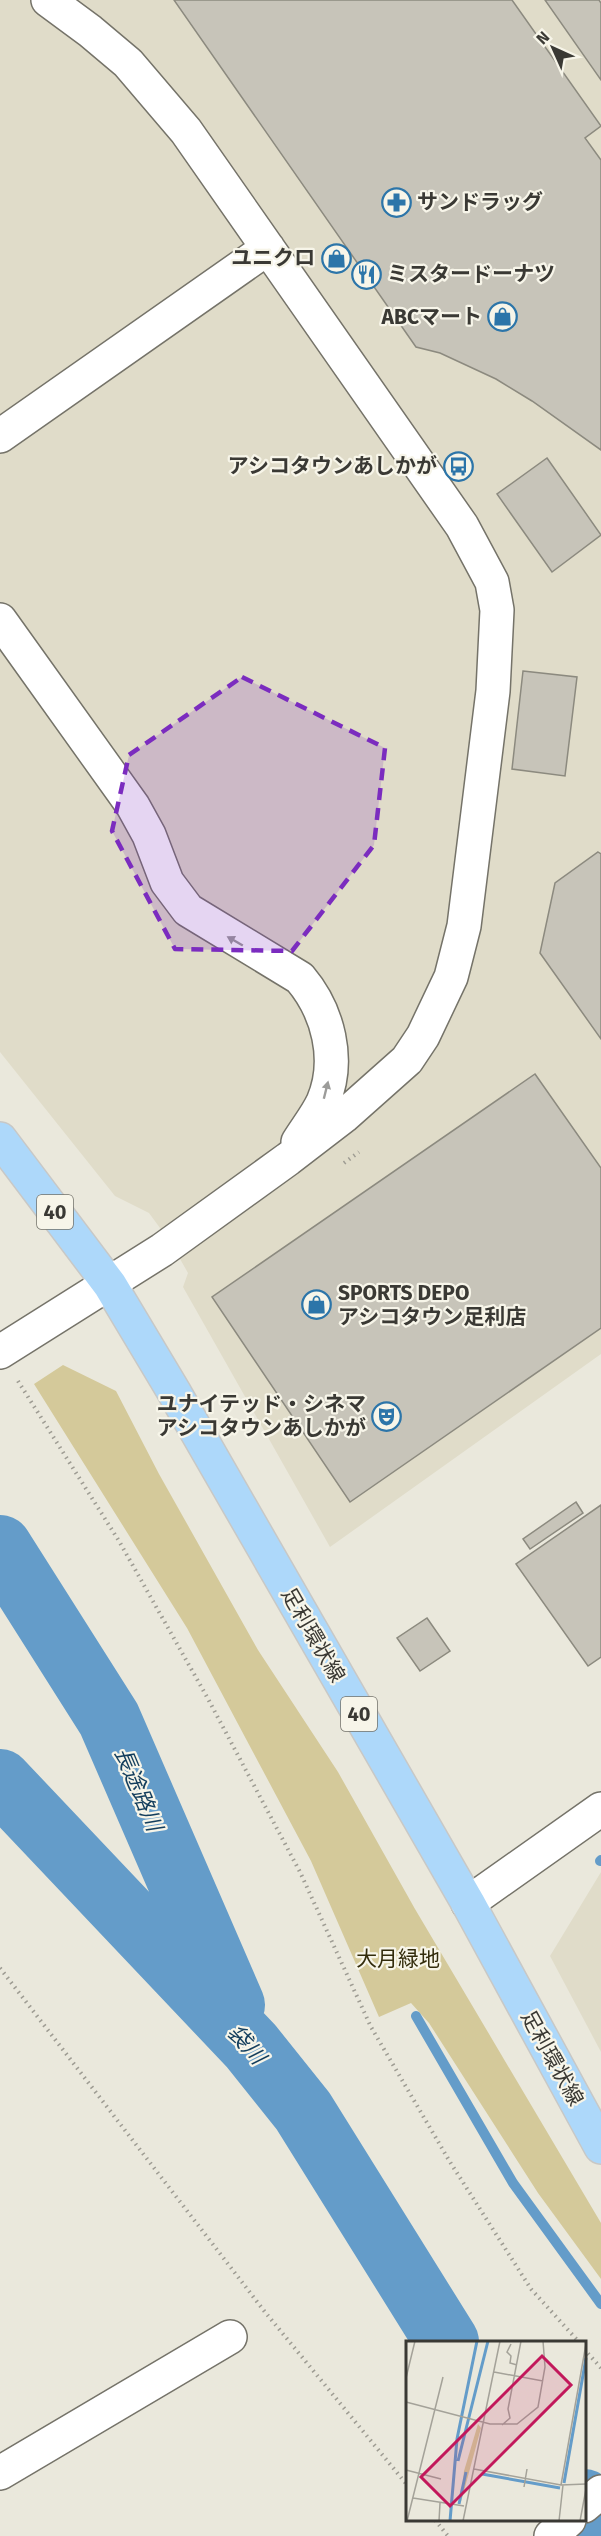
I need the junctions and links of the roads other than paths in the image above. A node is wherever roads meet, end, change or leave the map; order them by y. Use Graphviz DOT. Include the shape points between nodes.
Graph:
graph roads {
  1 [pos="48,0"];
  2 [pos="268,248"];
  3 [pos="0,436"];
  4 [pos="0,620"];
  5 [pos="0,1139"];
  6 [pos="288,1159"];
  7 [pos="110,1285"];
  8 [pos="8,1365"];
  9 [pos="601,1809"];
  10 [pos="468,1903"];
  11 [pos="601,2147"];
  12 [pos="230,2337"];
  13 [pos="0,2473"];
  14 [pos="601,2492"];
  15 [pos="586,2505"];
  16 [pos="568,2521"];
  17 [pos="551,2536"];
  1 -- 2 [label="street" via="101,40 152,89"];
  2 -- 3 [label="street"];
  2 -- 6 [label="street" via="462,526 492,582 497,610 493,691 464,926 451,977 407,1060"];
  6 -- 4 [label="street, one-way" via="323,1101 331,1070 322,1010 300,978 188,910 167,882 133,806"];
  5 -- 7 [label="main road, 足利環状線 / 40"];
  6 -- 7 [label="street"];
  7 -- 8 [label="street"];
  7 -- 10 [label="main road, 足利環状線 / 40"];
  9 -- 10 [label="street"];
  10 -- 11 [label="main road, 足利環状線 / 40"];
  12 -- 13 [label="street"];
  14 -- 15 [label="street"];
  16 -- 17 [label="street"];
}
